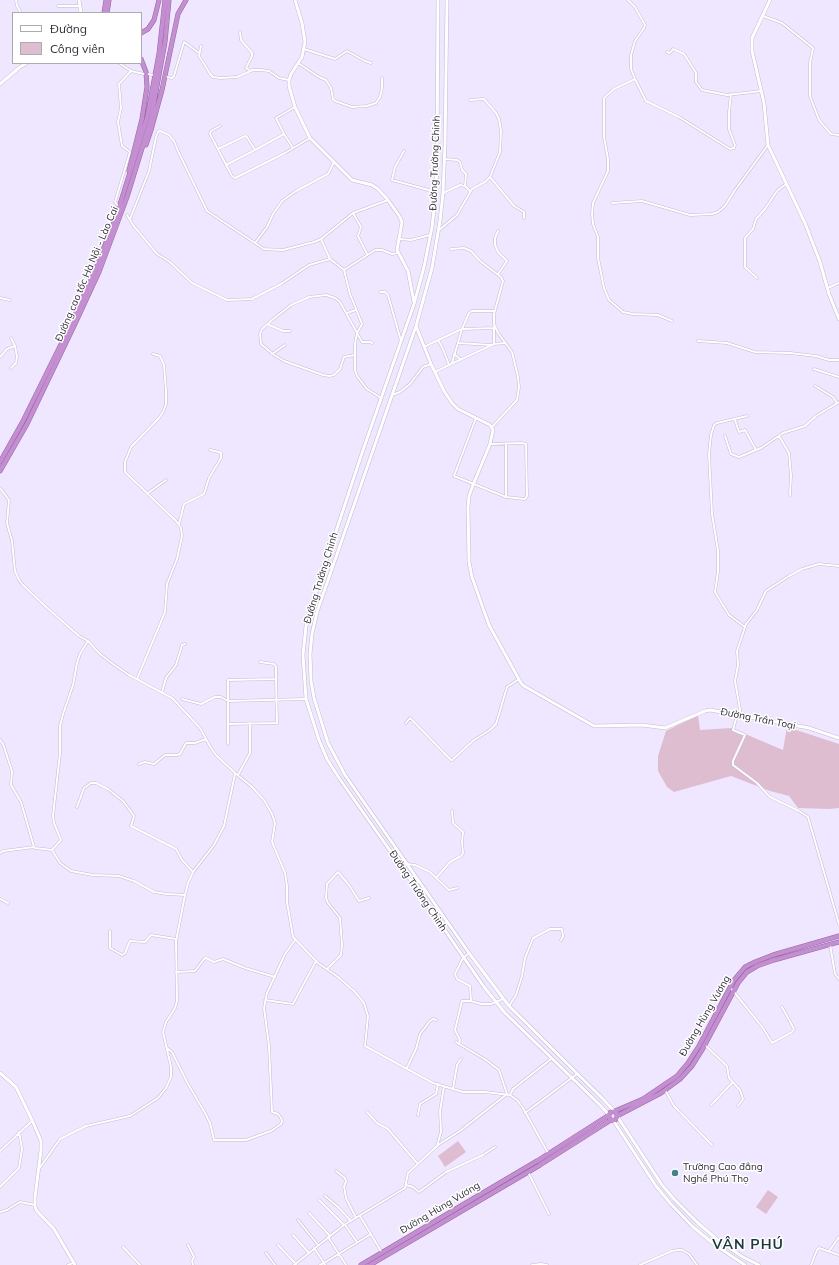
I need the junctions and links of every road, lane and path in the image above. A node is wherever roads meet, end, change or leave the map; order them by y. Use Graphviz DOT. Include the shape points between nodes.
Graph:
graph roads {
  1 [pos="16,0"];
  2 [pos="79,0"];
  3 [pos="106,0"];
  4 [pos="109,0"];
  5 [pos="159,0"];
  6 [pos="165,0"];
  7 [pos="169,0"];
  8 [pos="186,0"];
  9 [pos="295,0"];
  10 [pos="447,0"];
  11 [pos="628,0"];
  12 [pos="770,0"];
  13 [pos="438,1"];
  14 [pos="58,6"];
  15 [pos="80,6"];
  16 [pos="20,12"];
  17 [pos="80,12"];
  18 [pos="106,12"];
  19 [pos="106,12"];
  20 [pos="762,16"];
  21 [pos="142,32"];
  22 [pos="240,32"];
  23 [pos="201,46"];
  24 [pos="304,49"];
  25 [pos="667,52"];
  26 [pos="199,53"];
  27 [pos="142,61"];
  28 [pos="298,63"];
  29 [pos="371,63"];
  30 [pos="25,64"];
  31 [pos="120,64"];
  32 [pos="131,71"];
  33 [pos="251,71"];
  34 [pos="144,74"];
  35 [pos="148,74"];
  36 [pos="152,75"];
  37 [pos="167,77"];
  38 [pos="382,78"];
  39 [pos="634,79"];
  40 [pos="289,80"];
  41 [pos="0,84"];
  42 [pos="761,91"];
  43 [pos="731,94"];
  44 [pos="470,100"];
  45 [pos="295,107"];
  46 [pos="220,126"];
  47 [pos="284,134"];
  48 [pos="839,135"];
  49 [pos="310,138"];
  50 [pos="768,145"];
  51 [pos="293,148"];
  52 [pos="218,149"];
  53 [pos="255,150"];
  54 [pos="404,151"];
  55 [pos="438,154"];
  56 [pos="445,154"];
  57 [pos="445,158"];
  58 [pos="334,161"];
  59 [pos="138,162"];
  60 [pos="226,165"];
  61 [pos="490,177"];
  62 [pos="786,184"];
  63 [pos="465,186"];
  64 [pos="125,189"];
  65 [pos="470,191"];
  66 [pos="436,192"];
  67 [pos="443,193"];
  68 [pos="388,200"];
  69 [pos="612,203"];
  70 [pos="119,206"];
  71 [pos="353,213"];
  72 [pos="127,215"];
  73 [pos="130,218"];
  74 [pos="524,218"];
  75 [pos="438,231"];
  76 [pos="498,231"];
  77 [pos="430,236"];
  78 [pos="321,239"];
  79 [pos="399,239"];
  80 [pos="255,243"];
  81 [pos="451,249"];
  82 [pos="398,253"];
  83 [pos="367,254"];
  84 [pos="330,259"];
  85 [pos="344,270"];
  86 [pos="498,274"];
  87 [pos="757,278"];
  88 [pos="839,283"];
  89 [pos="828,288"];
  90 [pos="380,292"];
  91 [pos="0,298"];
  92 [pos="10,300"];
  93 [pos="414,304"];
  94 [pos="356,310"];
  95 [pos="495,311"];
  96 [pos="346,313"];
  97 [pos="839,319"];
  98 [pos="672,321"];
  99 [pos="267,324"];
  100 [pos="494,324"];
  101 [pos="416,326"];
  102 [pos="494,328"];
  103 [pos="462,329"];
  104 [pos="290,331"];
  105 [pos="357,333"];
  106 [pos="11,338"];
  107 [pos="438,340"];
  108 [pos="698,341"];
  109 [pos="401,342"];
  110 [pos="458,343"];
  111 [pos="506,343"];
  112 [pos="372,344"];
  113 [pos="493,344"];
  114 [pos="285,345"];
  115 [pos="15,346"];
  116 [pos="424,347"];
  117 [pos="153,354"];
  118 [pos="272,354"];
  119 [pos="454,354"];
  120 [pos="355,355"];
  121 [pos="0,357"];
  122 [pos="460,360"];
  123 [pos="839,360"];
  124 [pos="431,364"];
  125 [pos="450,364"];
  126 [pos="393,365"];
  127 [pos="11,368"];
  128 [pos="401,368"];
  129 [pos="814,369"];
  130 [pos="435,372"];
  131 [pos="839,377"];
  132 [pos="815,386"];
  133 [pos="392,396"];
  134 [pos="381,398"];
  135 [pos="838,402"];
  136 [pos="747,416"];
  137 [pos="476,418"];
  138 [pos="735,419"];
  139 [pos="492,427"];
  140 [pos="725,436"];
  141 [pos="779,436"];
  142 [pos="506,443"];
  143 [pos="490,444"];
  144 [pos="210,450"];
  145 [pos="756,450"];
  146 [pos="0,462"];
  147 [pos="0,471"];
  148 [pos="166,480"];
  149 [pos="473,485"];
  150 [pos="0,488"];
  151 [pos="148,493"];
  152 [pos="790,495"];
  153 [pos="506,497"];
  154 [pos="179,524"];
  155 [pos="839,566"];
  156 [pos="311,608"];
  157 [pos="318,610"];
  158 [pos="745,627"];
  159 [pos="88,641"];
  160 [pos="185,644"];
  161 [pos="260,662"];
  162 [pos="137,679"];
  163 [pos="276,679"];
  164 [pos="519,680"];
  165 [pos="162,692"];
  166 [pos="182,698"];
  167 [pos="306,699"];
  168 [pos="228,701"];
  169 [pos="276,701"];
  170 [pos="737,714"];
  171 [pos="741,715"];
  172 [pos="250,723"];
  173 [pos="406,723"];
  174 [pos="228,724"];
  175 [pos="321,725"];
  176 [pos="314,728"];
  177 [pos="839,738"];
  178 [pos="206,739"];
  179 [pos="0,740"];
  180 [pos="228,744"];
  181 [pos="139,764"];
  182 [pos="237,774"];
  183 [pos="77,807"];
  184 [pos="452,811"];
  185 [pos="34,846"];
  186 [pos="52,850"];
  187 [pos="0,853"];
  188 [pos="407,864"];
  189 [pos="193,872"];
  190 [pos="436,878"];
  191 [pos="457,888"];
  192 [pos="185,894"];
  193 [pos="369,898"];
  194 [pos="0,900"];
  195 [pos="8,902"];
  196 [pos="839,924"];
  197 [pos="110,931"];
  198 [pos="839,936"];
  199 [pos="176,939"];
  200 [pos="295,940"];
  201 [pos="561,940"];
  202 [pos="839,942"];
  203 [pos="830,944"];
  204 [pos="469,953"];
  205 [pos="464,958"];
  206 [pos="316,961"];
  207 [pos="327,969"];
  208 [pos="176,972"];
  209 [pos="275,977"];
  210 [pos="839,979"];
  211 [pos="730,987"];
  212 [pos="733,992"];
  213 [pos="503,999"];
  214 [pos="265,1000"];
  215 [pos="471,1001"];
  216 [pos="496,1003"];
  217 [pos="508,1006"];
  218 [pos="782,1007"];
  219 [pos="436,1020"];
  220 [pos="456,1042"];
  221 [pos="459,1044"];
  222 [pos="705,1045"];
  223 [pos="167,1048"];
  224 [pos="461,1059"];
  225 [pos="551,1059"];
  226 [pos="407,1068"];
  227 [pos="0,1072"];
  228 [pos="577,1074"];
  229 [pos="572,1078"];
  230 [pos="733,1082"];
  231 [pos="438,1084"];
  232 [pos="444,1086"];
  233 [pos="453,1089"];
  234 [pos="665,1090"];
  235 [pos="507,1094"];
  236 [pos="510,1096"];
  237 [pos="711,1105"];
  238 [pos="738,1106"];
  239 [pos="614,1111"];
  240 [pos="367,1112"];
  241 [pos="525,1113"];
  242 [pos="418,1115"];
  243 [pos="608,1115"];
  244 [pos="618,1116"];
  245 [pos="32,1120"];
  246 [pos="612,1120"];
  247 [pos="19,1132"];
  248 [pos="712,1145"];
  249 [pos="437,1146"];
  250 [pos="495,1147"];
  251 [pos="0,1151"];
  252 [pos="548,1154"];
  253 [pos="417,1163"];
  254 [pos="38,1170"];
  255 [pos="336,1171"];
  256 [pos="528,1172"];
  257 [pos="406,1185"];
  258 [pos="0,1187"];
  259 [pos="325,1196"];
  260 [pos="319,1200"];
  261 [pos="35,1204"];
  262 [pos="0,1212"];
  263 [pos="309,1213"];
  264 [pos="549,1214"];
  265 [pos="360,1216"];
  266 [pos="356,1218"];
  267 [pos="298,1220"];
  268 [pos="351,1221"];
  269 [pos="345,1225"];
  270 [pos="371,1234"];
  271 [pos="293,1235"];
  272 [pos="329,1237"];
  273 [pos="839,1237"];
  274 [pos="357,1242"];
  275 [pos="188,1245"];
  276 [pos="278,1245"];
  277 [pos="318,1245"];
  278 [pos="123,1247"];
  279 [pos="314,1248"];
  280 [pos="829,1251"];
  281 [pos="382,1252"];
  282 [pos="266,1253"];
  283 [pos="309,1253"];
  284 [pos="339,1254"];
  285 [pos="839,1255"];
  286 [pos="750,1261"];
  287 [pos="739,1262"];
  288 [pos="74,1264"];
  289 [pos="274,1264"];
  290 [pos="296,1264"];
  291 [pos="324,1264"];
  292 [pos="68,1265"];
  293 [pos="140,1265"];
  294 [pos="193,1265"];
  295 [pos="270,1265"];
  296 [pos="320,1265"];
  297 [pos="346,1265"];
  298 [pos="361,1265"];
  299 [pos="370,1265"];
  300 [pos="532,1265"];
  301 [pos="547,1265"];
  302 [pos="640,1265"];
  303 [pos="697,1265"];
  304 [pos="736,1265"];
  305 [pos="745,1265"];
  306 [pos="748,1265"];
  307 [pos="759,1265"];
  308 [pos="812,1265"];
  1 -- 16 [label="street"];
  2 -- 15 [label="main road"];
  3 -- 18 [label="highway"];
  4 -- 19 [label="highway"];
  5 -- 21 [label="highway" via="152,24"];
  6 -- 64 [label="highway, Đường cao tốc Hà Nội - Lào Cai" via="159,54 147,118"];
  7 -- 59 [label="highway, Đường cao tốc Hà Nội - Lào Cai" via="166,35 151,119"];
  8 -- 59 [label="highway" via="178,14 153,125"];
  9 -- 24 [label="main road" via="305,34"];
  10 -- 56 [label="main road, Đường Trường Chinh"];
  11 -- 39 [label="street" via="645,25 631,55"];
  12 -- 20 [label="main road"];
  13 -- 55 [label="main road, Đường Trường Chinh"];
  14 -- 15 [label="street"];
  15 -- 17 [label="main road"];
  20 -- 42 [label="main road" via="752,38 752,51"];
  20 -- 48 [label="street" via="782,23 813,48 810,63 810,96 819,120 831,134"];
  22 -- 33 [label="street" via="241,40 252,53 246,68"];
  23 -- 26 [label="street"];
  24 -- 28 [label="main road"];
  24 -- 29 [label="street" via="335,59 347,51"];
  25 -- 43 [label="street" via="674,49 684,54 696,73 695,81 700,89"];
  26 -- 33 [label="street" via="214,78 232,78"];
  26 -- 37 [label="street" via="184,42 174,76"];
  27 -- 64 [label="highway" via="147,76 145,103"];
  28 -- 38 [label="street" via="326,80 334,100 352,106 376,103 380,97"];
  28 -- 40 [label="main road"];
  30 -- 41 [label="main road"];
  31 -- 32 [label="street"];
  32 -- 34 [label="street"];
  32 -- 70 [label="street" via="119,84 121,104 118,122 122,146 130,152 115,202"];
  33 -- 40 [label="street" via="266,71"];
  35 -- 36 [label="street"];
  39 -- 43 [label="street" via="646,101 679,117 730,149 735,145 729,130"];
  39 -- 98 [label="street" via="614,89 604,98 604,137 608,171 593,203 592,219 598,237 598,258 609,300 626,313 658,315"];
  40 -- 45 [label="main road"];
  42 -- 43 [label="street"];
  42 -- 50 [label="main road"];
  44 -- 61 [label="street" via="485,100 499,119 500,152"];
  45 -- 47 [label="street" via="276,118"];
  45 -- 49 [label="main road"];
  46 -- 52 [label="street" via="210,133"];
  47 -- 51 [label="street"];
  47 -- 53 [label="street"];
  49 -- 51 [label="street"];
  49 -- 58 [label="main road"];
  50 -- 62 [label="main road"];
  50 -- 69 [label="street" via="725,206 718,212 693,215 646,202"];
  51 -- 60 [label="street" via="237,177 233,178"];
  52 -- 53 [label="street" via="246,136"];
  52 -- 60 [label="street"];
  53 -- 60 [label="street"];
  54 -- 66 [label="street" via="395,167 392,180"];
  55 -- 56 [label="main road"];
  55 -- 66 [label="main road, Đường Trường Chinh"];
  56 -- 57 [label="main road, Đường Trường Chinh"];
  57 -- 63 [label="street" via="460,162 466,174"];
  57 -- 67 [label="main road, Đường Trường Chinh"];
  58 -- 68 [label="main road" via="352,180 375,187"];
  58 -- 80 [label="street" via="328,174 282,201 268,227"];
  59 -- 147 [label="highway, Đường cao tốc Hà Nội - Lào Cai" via="128,197 99,272 43,392"];
  61 -- 65 [label="street"];
  61 -- 74 [label="street" via="514,206 524,212"];
  62 -- 87 [label="street" via="756,219 753,229 745,238 745,267"];
  62 -- 89 [label="main road" via="805,223"];
  63 -- 65 [label="street"];
  63 -- 67 [label="street"];
  64 -- 146 [label="highway, Đường cao tốc Hà Nội - Lào Cai" via="95,270 71,324"];
  65 -- 75 [label="street" via="456,215"];
  66 -- 77 [label="main road, Đường Trường Chinh"];
  67 -- 75 [label="main road, Đường Trường Chinh"];
  68 -- 71 [label="street"];
  68 -- 79 [label="main road" via="401,221"];
  71 -- 78 [label="street"];
  71 -- 83 [label="street" via="361,227 358,236"];
  72 -- 73 [label="street"];
  73 -- 80 [label="street" via="149,171 159,131 174,141 206,210"];
  73 -- 84 [label="street" via="157,254 170,262 196,286 227,300 252,299 309,265"];
  75 -- 101 [label="main road, Đường Trường Chinh" via="432,268"];
  76 -- 86 [label="street" via="495,244 501,256 507,261"];
  77 -- 79 [label="street" via="411,240"];
  77 -- 93 [label="main road, Đường Trường Chinh"];
  78 -- 80 [label="street" via="283,250 265,250"];
  78 -- 84 [label="street"];
  79 -- 82 [label="main road"];
  81 -- 86 [label="street" via="469,250"];
  82 -- 83 [label="street" via="392,254 378,249"];
  82 -- 93 [label="main road" via="408,272"];
  83 -- 85 [label="street"];
  84 -- 85 [label="street"];
  85 -- 94 [label="street"];
  86 -- 95 [label="street" via="504,282"];
  88 -- 89 [label="street"];
  89 -- 97 [label="main road"];
  90 -- 109 [label="street" via="388,295"];
  91 -- 92 [label="street"];
  93 -- 109 [label="main road, Đường Trường Chinh"];
  94 -- 96 [label="street"];
  94 -- 105 [label="street" via="362,324"];
  95 -- 100 [label="street"];
  95 -- 103 [label="street" via="470,311"];
  96 -- 99 [label="street" via="335,298 326,295 313,296 291,305"];
  96 -- 105 [label="street"];
  99 -- 104 [label="street"];
  99 -- 118 [label="street" via="261,332 260,339"];
  100 -- 102 [label="street"];
  100 -- 111 [label="street"];
  101 -- 116 [label="main road"];
  101 -- 128 [label="main road, Đường Trường Chinh"];
  102 -- 103 [label="street"];
  102 -- 113 [label="street"];
  103 -- 107 [label="street"];
  103 -- 110 [label="street"];
  105 -- 112 [label="street" via="363,342"];
  105 -- 120 [label="street"];
  106 -- 115 [label="street"];
  107 -- 116 [label="street"];
  107 -- 125 [label="street"];
  108 -- 123 [label="street" via="727,344 755,352 790,353"];
  109 -- 126 [label="main road, Đường Trường Chinh"];
  110 -- 113 [label="street"];
  110 -- 119 [label="street"];
  111 -- 113 [label="street"];
  111 -- 139 [label="street" via="516,365 518,396 515,403"];
  113 -- 122 [label="street"];
  114 -- 118 [label="street"];
  115 -- 121 [label="street"];
  115 -- 127 [label="street" via="17,360"];
  116 -- 124 [label="main road"];
  117 -- 151 [label="street" via="160,356 164,365 167,394 165,408 157,420 130,447 124,468 126,474"];
  118 -- 120 [label="street" via="329,376 338,372 344,357"];
  119 -- 122 [label="street"];
  119 -- 125 [label="street"];
  120 -- 134 [label="street" via="357,376 367,389"];
  122 -- 125 [label="street"];
  124 -- 130 [label="main road"];
  124 -- 133 [label="street" via="423,366 410,384"];
  125 -- 130 [label="street"];
  126 -- 128 [label="main road"];
  126 -- 134 [label="main road, Đường Trường Chinh"];
  128 -- 133 [label="main road, Đường Trường Chinh"];
  129 -- 131 [label="street"];
  130 -- 137 [label="main road" via="452,403"];
  132 -- 135 [label="street"];
  133 -- 157 [label="main road, Đường Trường Chinh"];
  134 -- 156 [label="main road, Đường Trường Chinh"];
  135 -- 141 [label="street" via="804,426"];
  136 -- 138 [label="street"];
  137 -- 139 [label="main road"];
  137 -- 149 [label="street" via="454,474 455,477"];
  138 -- 145 [label="street" via="739,432 745,430"];
  138 -- 158 [label="street" via="717,423 712,430 709,454 711,508 718,551 716,595 729,615"];
  139 -- 143 [label="main road, Đường Trần Toại"];
  140 -- 145 [label="street" via="733,456 739,457"];
  141 -- 145 [label="street"];
  141 -- 152 [label="street" via="789,453"];
  142 -- 143 [label="street"];
  142 -- 153 [label="street"];
  142 -- 153 [label="street" via="525,443 527,455 525,498"];
  143 -- 149 [label="main road, Đường Trần Toại"];
  144 -- 154 [label="street" via="221,453 221,458 209,478 204,494 184,504"];
  148 -- 151 [label="street"];
  149 -- 153 [label="street"];
  149 -- 164 [label="main road, Đường Trần Toại" via="468,507 470,570 489,625"];
  150 -- 159 [label="street" via="9,500 6,522 19,580 45,606"];
  151 -- 154 [label="street"];
  154 -- 162 [label="street" via="182,536 177,559 167,584 165,612"];
  155 -- 158 [label="street" via="813,565 789,576 766,592"];
  156 -- 157 [label="main road"];
  156 -- 167 [label="main road, Đường Trường Chinh" via="303,655"];
  157 -- 175 [label="main road, Đường Trường Chinh" via="312,634 310,664 314,698"];
  158 -- 171 [label="street" via="738,651 735,681"];
  159 -- 162 [label="street" via="100,654"];
  159 -- 186 [label="street" via="77,663 74,685 60,728 60,760 53,816 61,840"];
  160 -- 165 [label="street" via="182,645 176,665 166,678"];
  161 -- 163 [label="street" via="274,664"];
  162 -- 165 [label="street"];
  163 -- 168 [label="street" via="228,680"];
  163 -- 169 [label="street"];
  164 -- 170 [label="main road, Đường Trần Toại" via="528,689 594,726 642,725 665,728 705,711"];
  164 -- 173 [label="street" via="507,687 496,724 452,760 410,718"];
  165 -- 178 [label="street" via="180,706 200,728"];
  166 -- 168 [label="street" via="201,704 215,697"];
  167 -- 169 [label="street"];
  167 -- 176 [label="main road, Đường Trường Chinh"];
  168 -- 169 [label="street"];
  168 -- 174 [label="street"];
  169 -- 172 [label="street" via="277,723"];
  170 -- 171 [label="main road, Đường Trần Toại"];
  170 -- 196 [label="street" via="733,730 745,736 732,765 757,783 770,797 808,817"];
  171 -- 177 [label="main road, Đường Trần Toại" via="809,728"];
  172 -- 174 [label="street"];
  172 -- 182 [label="street" via="250,752"];
  174 -- 180 [label="street"];
  175 -- 176 [label="main road"];
  175 -- 188 [label="main road, Đường Trường Chinh" via="345,775"];
  176 -- 205 [label="main road, Đường Trường Chinh" via="327,759 339,778"];
  178 -- 181 [label="street" via="186,743 179,755 165,755 154,764"];
  178 -- 182 [label="street" via="216,755"];
  179 -- 185 [label="street" via="12,771 11,785 21,802"];
  182 -- 189 [label="street" via="224,826 214,845"];
  182 -- 200 [label="street" via="261,795 274,819 272,842 285,873 291,931"];
  183 -- 189 [label="street" via="84,788 91,783 108,789 123,801 134,816 131,826 176,849"];
  184 -- 190 [label="street" via="453,823 463,832 463,853 450,862"];
  185 -- 186 [label="street"];
  185 -- 187 [label="street"];
  186 -- 192 [label="street" via="60,863 71,871 90,875 119,876 154,892"];
  188 -- 190 [label="street" via="423,869"];
  188 -- 204 [label="main road, Đường Trường Chinh"];
  189 -- 192 [label="street"];
  190 -- 191 [label="street" via="449,890"];
  192 -- 199 [label="street"];
  193 -- 207 [label="street" via="359,901 338,872 327,884 327,901 340,918 342,945 341,955"];
  194 -- 195 [label="street"];
  197 -- 199 [label="street" via="110,948 122,955 130,941 145,942 152,935"];
  198 -- 211 [label="highway, Đường Hùng Vương" via="755,962 740,971"];
  199 -- 208 [label="street"];
  200 -- 206 [label="street"];
  200 -- 209 [label="street" via="285,954"];
  201 -- 217 [label="street" via="562,929 550,929 533,938 516,995"];
  202 -- 203 [label="highway, Đường Hùng Vương"];
  203 -- 210 [label="street" via="835,974"];
  203 -- 212 [label="highway, Đường Hùng Vương" via="756,966 744,974"];
  204 -- 205 [label="street"];
  204 -- 213 [label="main road, Đường Trường Chinh"];
  205 -- 215 [label="street" via="455,976 470,986"];
  205 -- 216 [label="main road, Đường Trường Chinh"];
  206 -- 207 [label="street"];
  206 -- 214 [label="street" via="293,1004"];
  207 -- 226 [label="street" via="355,992 365,1004 368,1016 365,1046"];
  208 -- 209 [label="street" via="196,971 206,958 214,962 223,959"];
  208 -- 223 [label="street" via="176,1005 163,1032"];
  209 -- 214 [label="street"];
  211 -- 212 [label="street"];
  211 -- 239 [label="highway, Đường Hùng Vương" via="699,1046 677,1076 643,1099"];
  212 -- 218 [label="street" via="772,1043 794,1029"];
  212 -- 222 [label="highway, Đường Hùng Vương"];
  213 -- 216 [label="street"];
  213 -- 217 [label="main road, Đường Trường Chinh"];
  214 -- 223 [label="street" via="272,1112 278,1114 282,1121 271,1132 246,1140 214,1140 205,1113 172,1052"];
  215 -- 216 [label="street" via="481,1004"];
  215 -- 221 [label="street" via="461,1003 455,1030 460,1040"];
  216 -- 225 [label="main road, Đường Trường Chinh"];
  217 -- 228 [label="main road, Đường Trường Chinh"];
  219 -- 226 [label="street" via="431,1020 420,1034"];
  220 -- 221 [label="street"];
  221 -- 235 [label="street" via="499,1070"];
  222 -- 230 [label="street" via="727,1066 729,1078"];
  222 -- 234 [label="highway, Đường Hùng Vương" via="684,1075"];
  223 -- 254 [label="street" via="171,1077 158,1098 130,1116 86,1126 60,1139"];
  224 -- 233 [label="street" via="457,1065"];
  225 -- 229 [label="main road, Đường Trường Chinh"];
  225 -- 236 [label="street" via="513,1089"];
  226 -- 231 [label="street"];
  227 -- 245 [label="main road" via="16,1087"];
  228 -- 229 [label="street"];
  228 -- 239 [label="main road, Đường Trường Chinh"];
  229 -- 241 [label="street"];
  229 -- 243 [label="main road, Đường Trường Chinh"];
  230 -- 237 [label="street"];
  230 -- 238 [label="street" via="743,1097"];
  231 -- 232 [label="street"];
  231 -- 242 [label="street" via="436,1094 420,1104"];
  232 -- 233 [label="street"];
  232 -- 249 [label="street" via="440,1111 441,1132"];
  233 -- 235 [label="street" via="463,1092"];
  234 -- 244 [label="highway, Đường Hùng Vương"];
  234 -- 248 [label="street" via="674,1105"];
  235 -- 236 [label="street"];
  235 -- 249 [label="street"];
  236 -- 241 [label="street" via="518,1101"];
  239 -- 243 [label="highway"];
  239 -- 244 [label="highway"];
  240 -- 253 [label="street" via="377,1123 388,1129"];
  241 -- 252 [label="street"];
  243 -- 246 [label="highway"];
  243 -- 252 [label="highway, Đường Hùng Vương"];
  244 -- 246 [label="highway"];
  244 -- 286 [label="main road" via="662,1185 674,1199 719,1241"];
  245 -- 247 [label="street"];
  245 -- 254 [label="main road" via="41,1145"];
  246 -- 256 [label="highway, Đường Hùng Vương"];
  246 -- 287 [label="main road" via="670,1203 693,1227"];
  247 -- 251 [label="street"];
  247 -- 258 [label="street" via="22,1149 19,1168"];
  249 -- 253 [label="street"];
  250 -- 257 [label="street" via="446,1172 419,1192"];
  252 -- 281 [label="highway, Đường Hùng Vương"];
  253 -- 257 [label="street" via="408,1173"];
  254 -- 261 [label="main road"];
  255 -- 266 [label="street" via="345,1177 346,1198"];
  256 -- 264 [label="street"];
  256 -- 299 [label="highway, Đường Hùng Vương"];
  257 -- 265 [label="street"];
  259 -- 268 [label="street"];
  260 -- 269 [label="street"];
  261 -- 262 [label="street" via="20,1202"];
  261 -- 288 [label="main road" via="37,1211 54,1229"];
  263 -- 272 [label="street"];
  265 -- 266 [label="street"];
  265 -- 270 [label="street"];
  266 -- 268 [label="street"];
  267 -- 277 [label="street"];
  268 -- 269 [label="street"];
  269 -- 272 [label="street"];
  269 -- 274 [label="street"];
  270 -- 274 [label="street"];
  270 -- 281 [label="street"];
  271 -- 283 [label="street"];
  272 -- 277 [label="street"];
  272 -- 284 [label="street"];
  273 -- 280 [label="street"];
  274 -- 284 [label="street"];
  275 -- 294 [label="street" via="194,1257"];
  276 -- 290 [label="street"];
  277 -- 279 [label="street"];
  278 -- 293 [label="street"];
  279 -- 283 [label="street"];
  279 -- 291 [label="street"];
  280 -- 285 [label="street"];
  280 -- 308 [label="street" via="818,1249"];
  281 -- 298 [label="highway, Đường Hùng Vương"];
  282 -- 289 [label="street"];
  283 -- 290 [label="street"];
  284 -- 291 [label="street"];
  284 -- 297 [label="street"];
  286 -- 306 [label="main road"];
  286 -- 307 [label="main road"];
  287 -- 304 [label="street"];
  287 -- 305 [label="main road"];
  288 -- 292 [label="street"];
  289 -- 295 [label="street"];
  291 -- 296 [label="street"];
  300 -- 301 [label="street"];
  302 -- 303 [label="street" via="678,1250 689,1254"];
}
